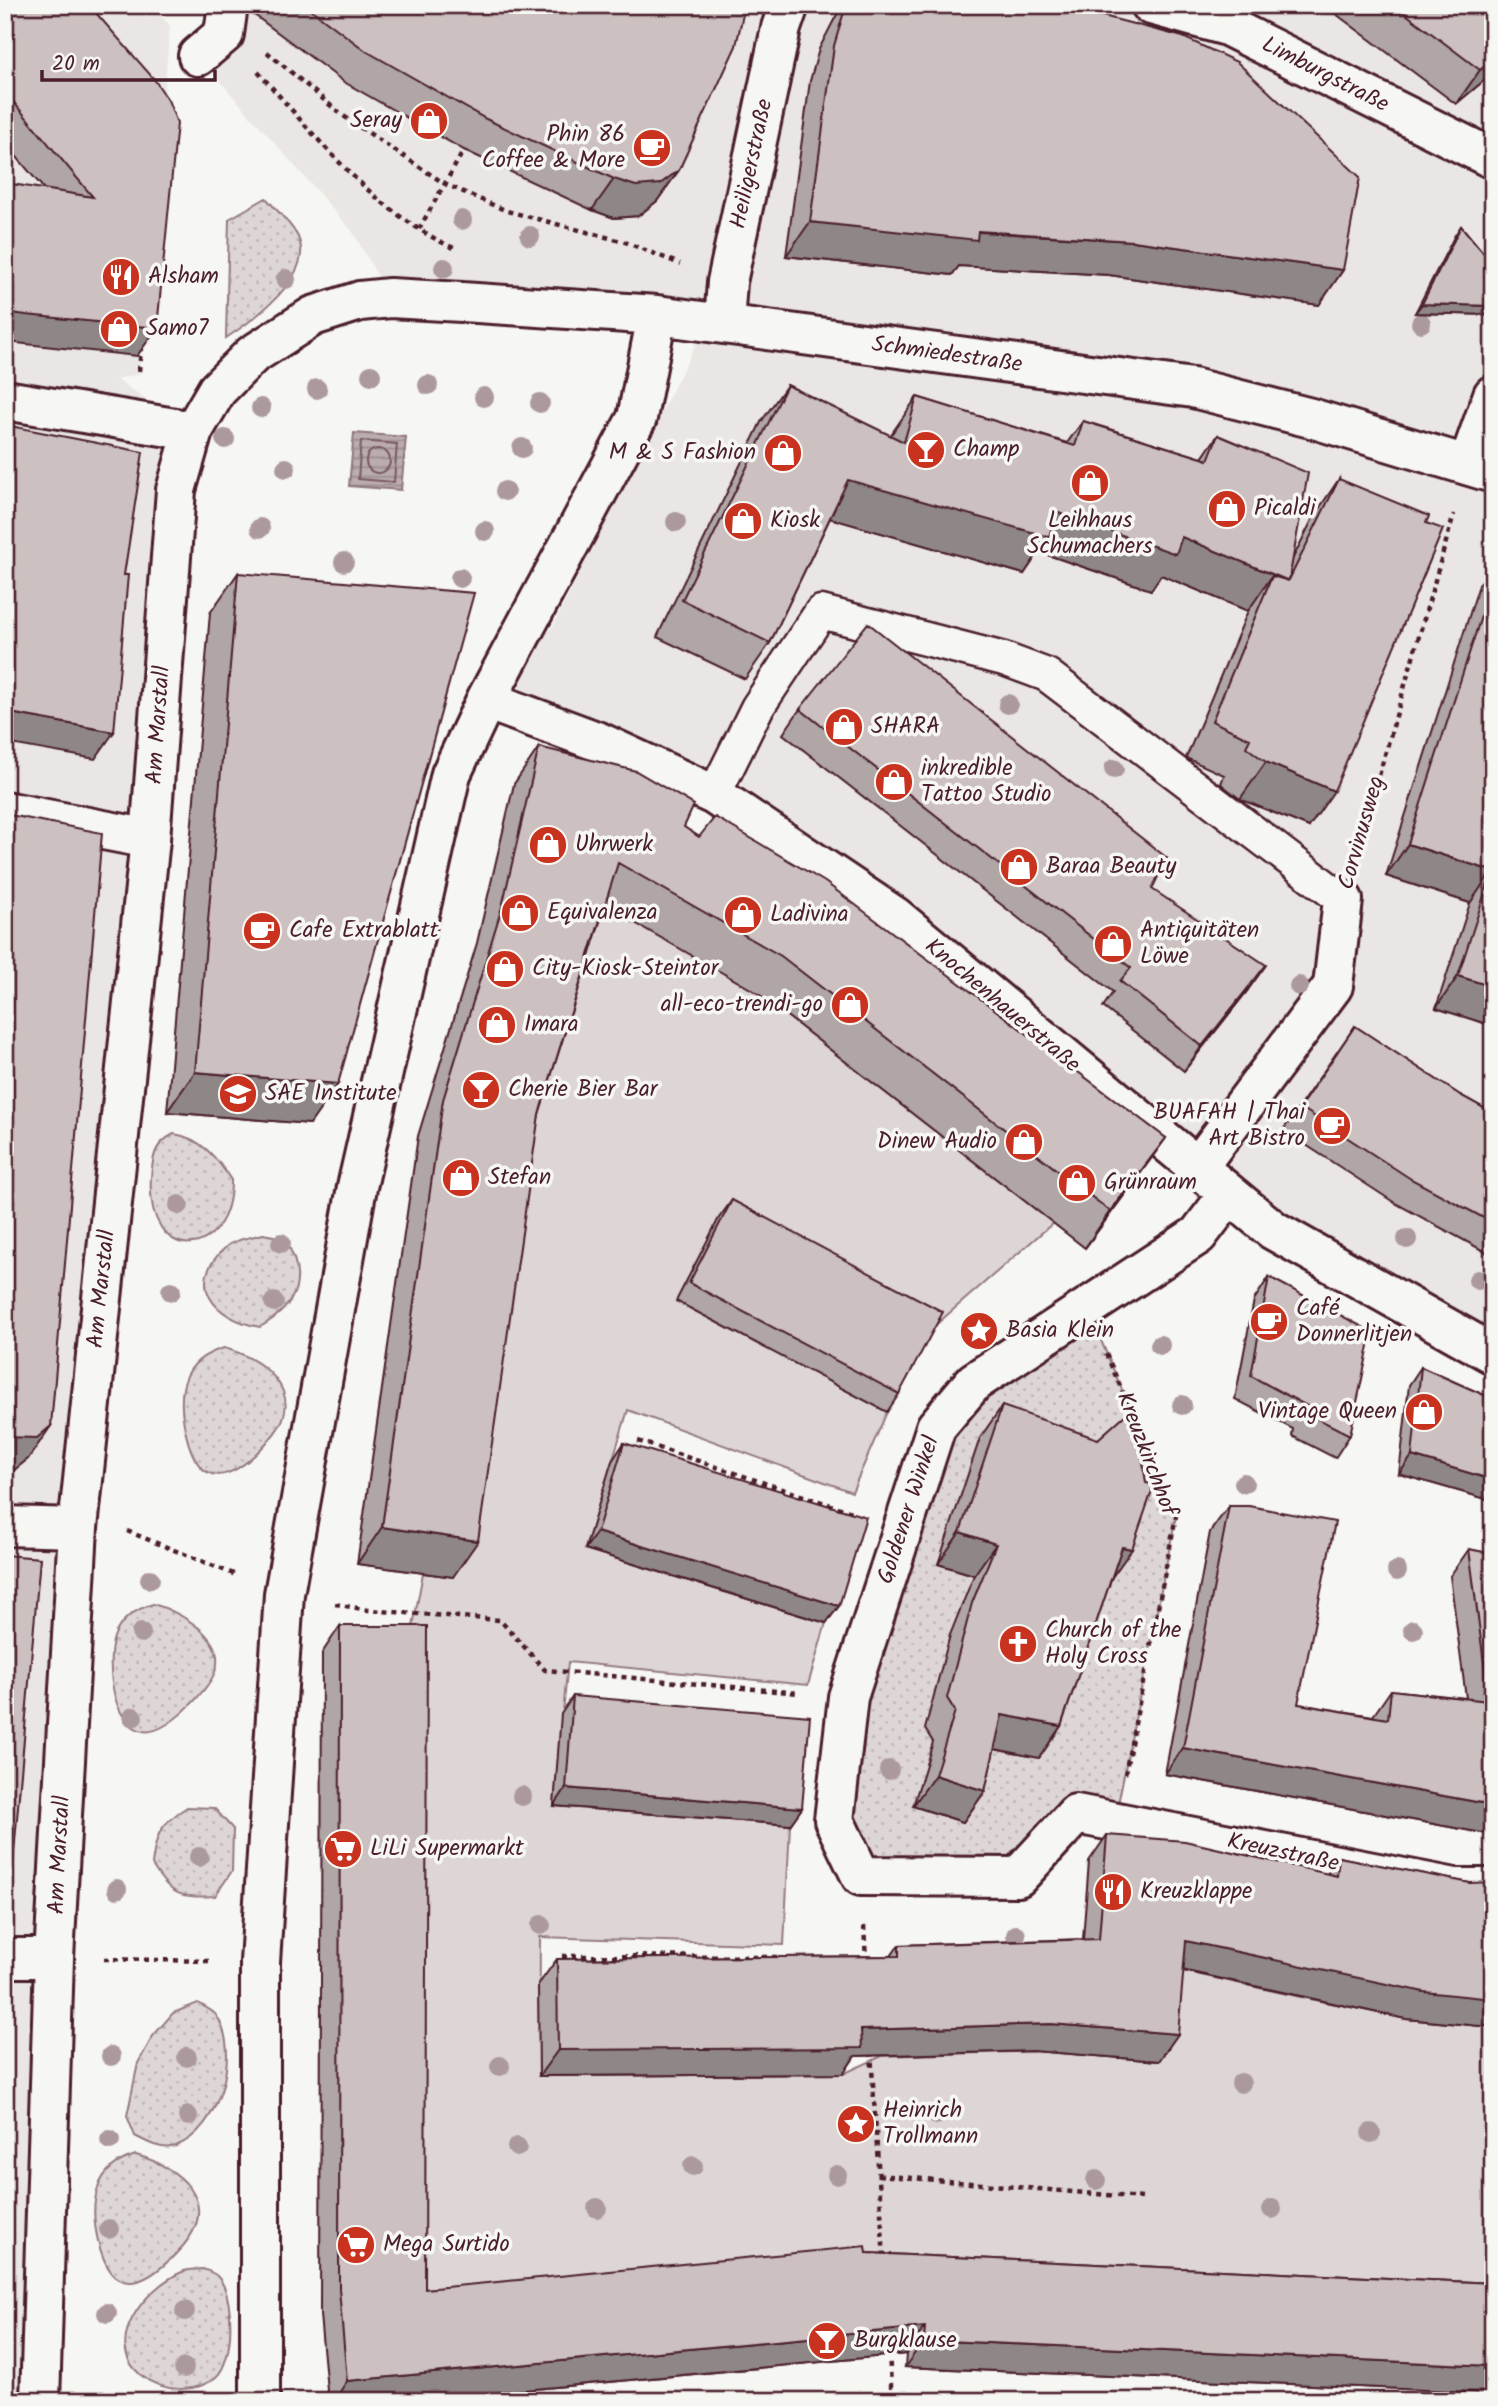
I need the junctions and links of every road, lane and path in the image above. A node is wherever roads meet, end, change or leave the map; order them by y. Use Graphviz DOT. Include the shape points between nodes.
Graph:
graph roads {
  1 [pos="789,5"];
  2 [pos="1151,5"];
  3 [pos="219,28"];
  4 [pos="464,150"];
  5 [pos="1493,159"];
  6 [pos="444,184"];
  7 [pos="419,229"];
  8 [pos="467,253"];
  9 [pos="727,282"];
  10 [pos="390,298"];
  11 [pos="657,315"];
  12 [pos="724,323"];
  13 [pos="142,334"];
  14 [pos="139,374"];
  15 [pos="1493,395"];
  16 [pos="5,400"];
  17 [pos="193,431"];
  18 [pos="1480,469"];
  19 [pos="486,700"];
  20 [pos="714,795"];
  21 [pos="5,811"];
  22 [pos="150,839"];
  23 [pos="1343,900"];
  24 [pos="1196,1168"];
  25 [pos="1229,1194"];
  26 [pos="1088,1310"];
  27 [pos="1493,1354"];
  28 [pos="638,1441"];
  29 [pos="5,1526"];
  30 [pos="78,1528"];
  31 [pos="903,1529"];
  32 [pos="284,1594"];
  33 [pos="848,1697"];
  34 [pos="1115,1819"];
  35 [pos="863,1876"];
  36 [pos="1493,1888"];
  37 [pos="562,1956"];
  38 [pos="783,1957"];
  39 [pos="852,1957"];
  40 [pos="866,1957"];
  41 [pos="5,1958"];
  42 [pos="54,1958"];
  43 [pos="260,1962"];
  44 [pos="866,1971"];
  45 [pos="870,2039"];
  46 [pos="878,2175"];
  47 [pos="1142,2198"];
  48 [pos="884,2267"];
  49 [pos="889,2346"];
  50 [pos="40,2401"];
  51 [pos="260,2401"];
  52 [pos="892,2401"];
  1 -- 9 [label="street, Heiligerstraße"];
  2 -- 5 [label="street, Limburgstraße" via="1227,26"];
  3 -- 6 [label="path"];
  3 -- 7 [label="path" via="335,158 372,194"];
  4 -- 6 [label="path"];
  6 -- 7 [label="path"];
  6 -- 9 [label="path" via="507,211 625,242"];
  7 -- 8 [label="path"];
  9 -- 12 [label="street, Heiligerstraße"];
  10 -- 11 [label="street, Schmiedestraße"];
  10 -- 17 [label="street, Am Marstall" via="360,301 313,316 252,355 217,390"];
  11 -- 12 [label="street, Schmiedestraße"];
  11 -- 19 [label="street" via="637,418"];
  12 -- 18 [label="street, Schmiedestraße" via="1193,388"];
  13 -- 14 [label="path"];
  15 -- 18 [label="street"];
  16 -- 17 [label="street"];
  17 -- 22 [label="street, Am Marstall" via="176,490"];
  18 -- 23 [label="path, Corvinusweg"];
  19 -- 20 [label="street, Knochenhauerstraße" via="600,743"];
  19 -- 32 [label="street" via="451,774 357,1187"];
  20 -- 23 [label="lane" via="757,708 821,612 1004,659 1047,675"];
  20 -- 24 [label="street, Knochenhauerstraße" via="894,916"];
  21 -- 22 [label="street"];
  22 -- 30 [label="street, Am Marstall"];
  23 -- 24 [label="street, Corvinusweg" via="1333,986"];
  24 -- 25 [label="street, Knochenhauerstraße"];
  25 -- 26 [label="street, Goldener Winkel" via="1198,1235"];
  25 -- 27 [label="street, Knochenhauerstraße" via="1273,1230"];
  26 -- 31 [label="street, Goldener Winkel" via="974,1382 936,1427"];
  26 -- 34 [label="path, Kreuzkirchhof" via="1176,1516"];
  28 -- 31 [label="path"];
  29 -- 30 [label="street"];
  30 -- 32 [label="path" via="130,1531"];
  30 -- 42 [label="street, Am Marstall"];
  31 -- 33 [label="street, Goldener Winkel"];
  32 -- 33 [label="path" via="369,1610 500,1620 545,1670"];
  32 -- 43 [label="street"];
  33 -- 35 [label="street, Goldener Winkel" via="834,1820"];
  34 -- 35 [label="street" via="1076,1814 1018,1877"];
  34 -- 36 [label="street, Kreuzstraße" via="1455,1888"];
  35 -- 40 [label="path"];
  37 -- 38 [label="path"];
  39 -- 40 [label="path"];
  40 -- 44 [label="path"];
  41 -- 42 [label="street"];
  42 -- 43 [label="path"];
  42 -- 50 [label="street, Am Marstall"];
  43 -- 51 [label="street"];
  45 -- 46 [label="path"];
  46 -- 47 [label="path"];
  46 -- 48 [label="path"];
  49 -- 52 [label="path"];
}
